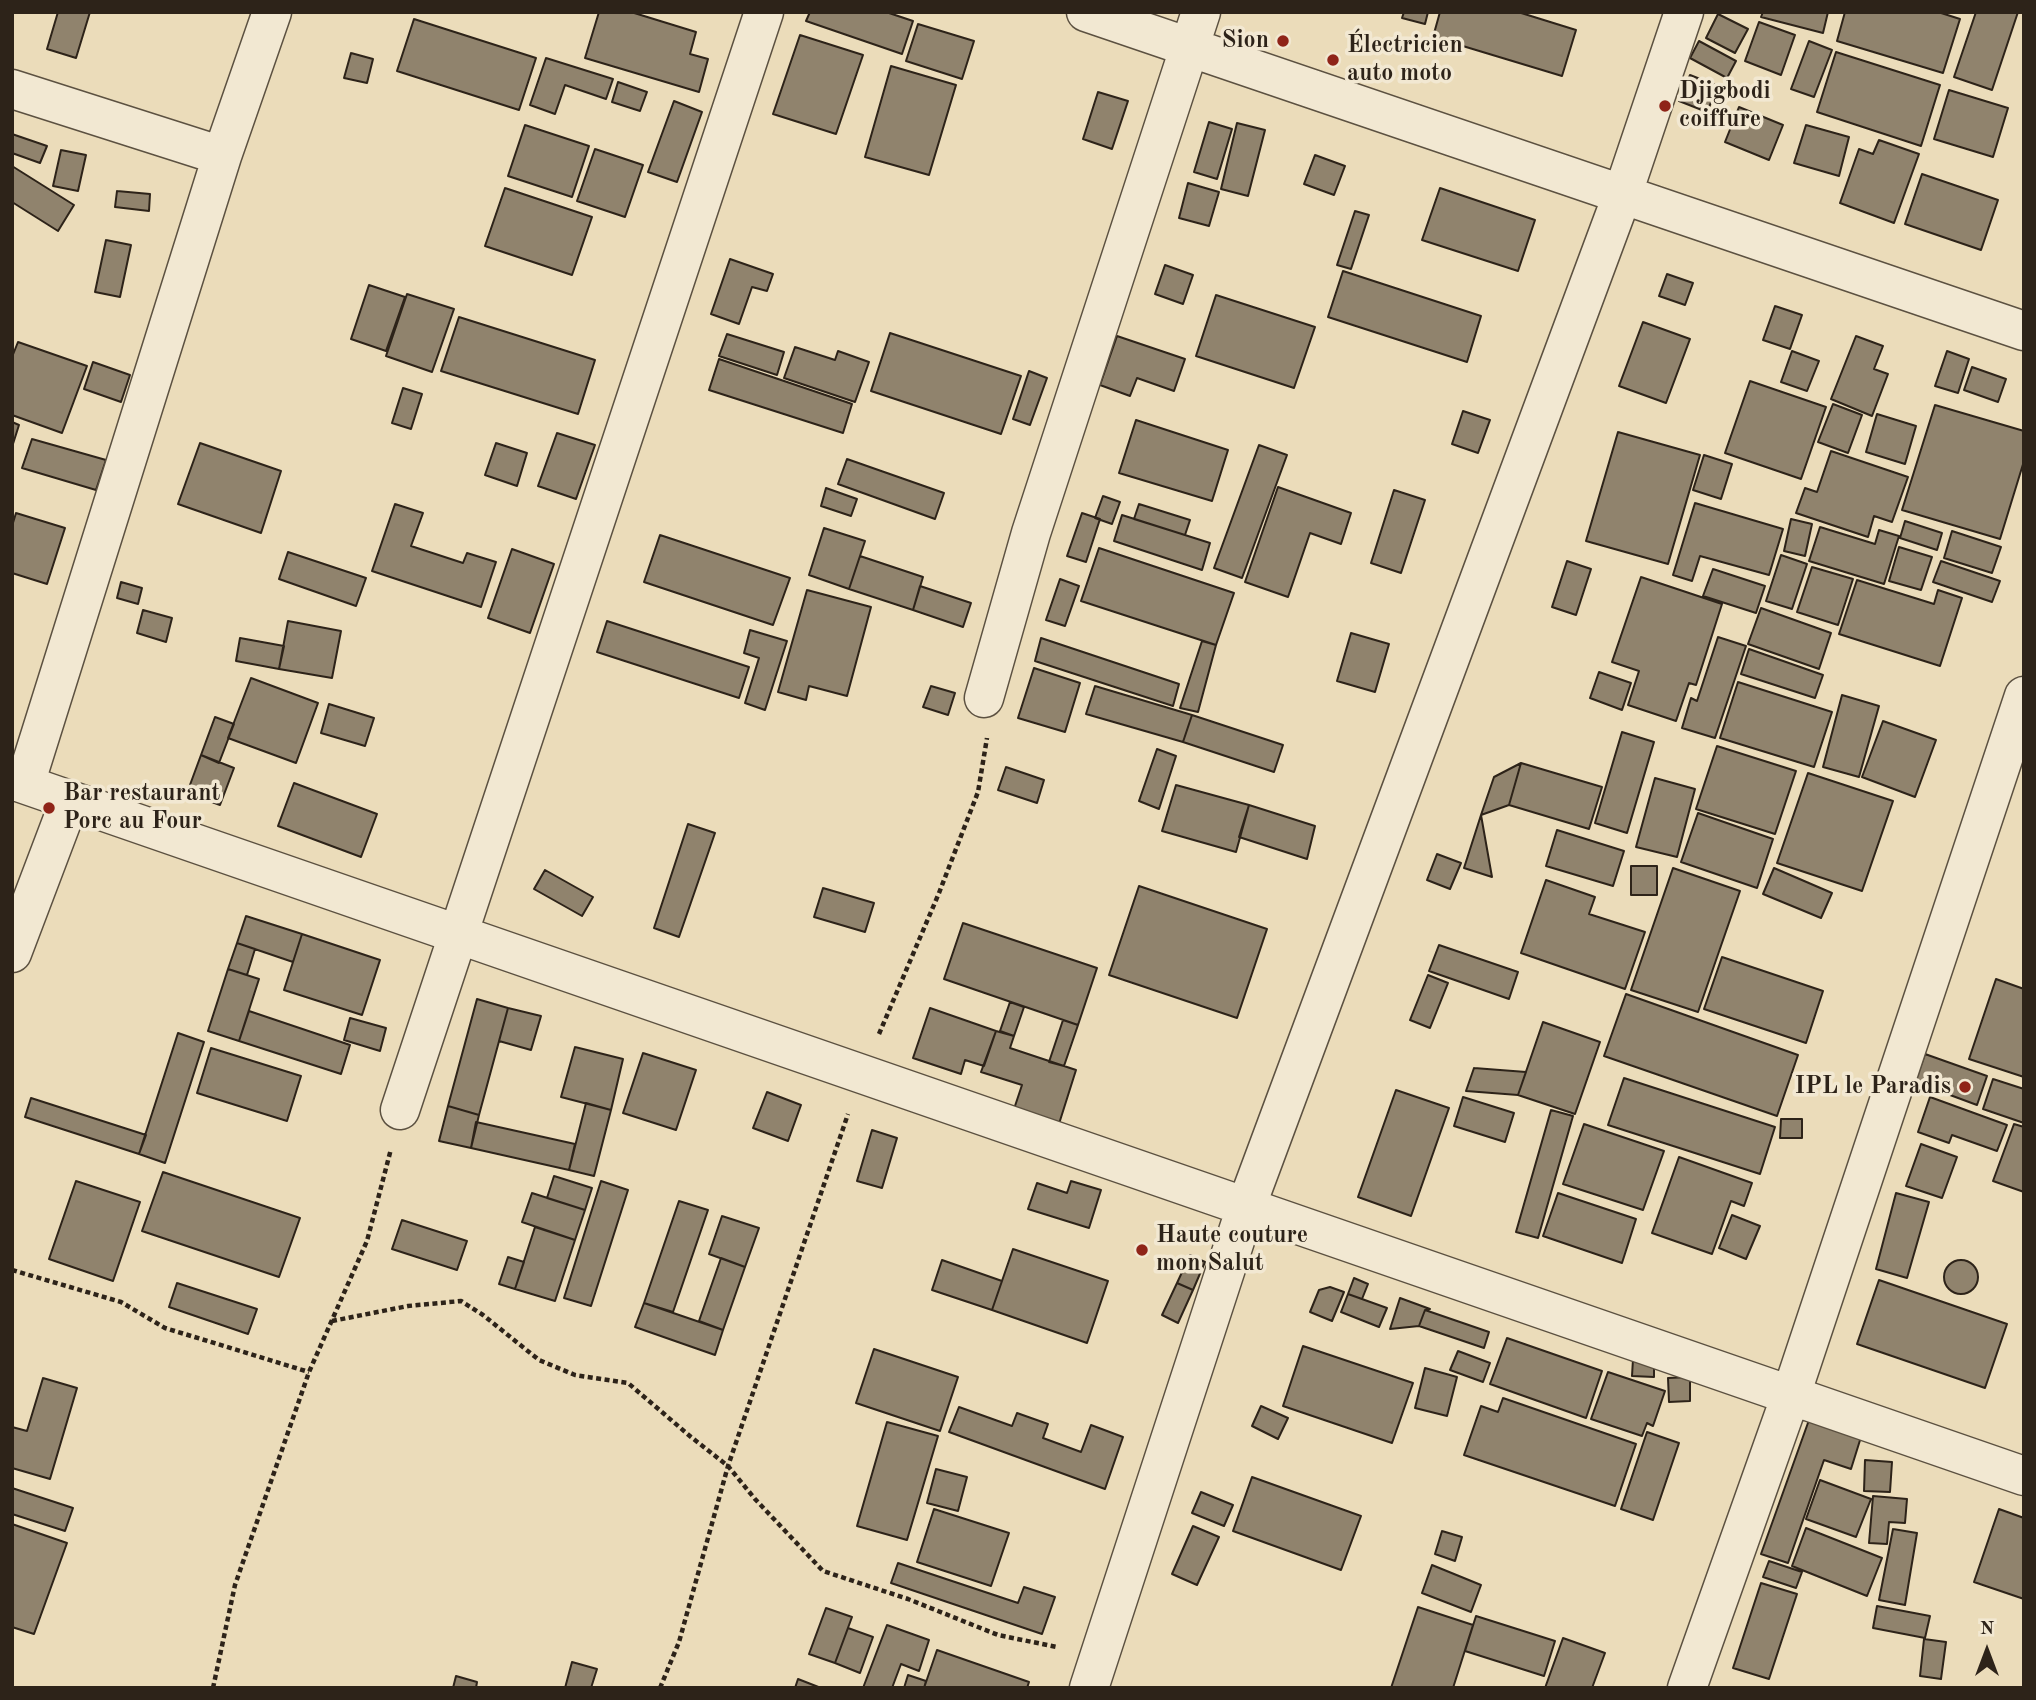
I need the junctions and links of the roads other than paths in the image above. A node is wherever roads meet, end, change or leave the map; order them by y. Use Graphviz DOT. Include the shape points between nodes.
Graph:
graph roads {
  1 [pos="272,12"];
  2 [pos="764,12"];
  3 [pos="1086,12"];
  4 [pos="1684,12"];
  5 [pos="1195,29"];
  6 [pos="12,89"];
  7 [pos="222,156"];
  8 [pos="1623,193"];
  9 [pos="2024,331"];
  10 [pos="2024,695"];
  11 [pos="984,698"];
  12 [pos="19,782"];
  13 [pos="70,800"];
  14 [pos="458,934"];
  15 [pos="12,953"];
  16 [pos="400,1110"];
  17 [pos="1246,1207"];
  18 [pos="1791,1395"];
  19 [pos="2024,1476"];
  20 [pos="1094,1672"];
  21 [pos="1687,1688"];
  1 -- 7 [label="street"];
  2 -- 14 [label="street"];
  3 -- 5 [label="street"];
  4 -- 8 [label="street"];
  5 -- 8 [label="street"];
  5 -- 11 [label="street" via="1031,533"];
  6 -- 7 [label="street"];
  7 -- 12 [label="street"];
  8 -- 9 [label="street"];
  8 -- 17 [label="street"];
  10 -- 18 [label="street"];
  12 -- 13 [label="street"];
  13 -- 14 [label="street"];
  13 -- 15 [label="street"];
  14 -- 16 [label="street"];
  14 -- 17 [label="street"];
  17 -- 18 [label="street"];
  17 -- 20 [label="street"];
  18 -- 19 [label="street"];
  18 -- 21 [label="street"];
}
